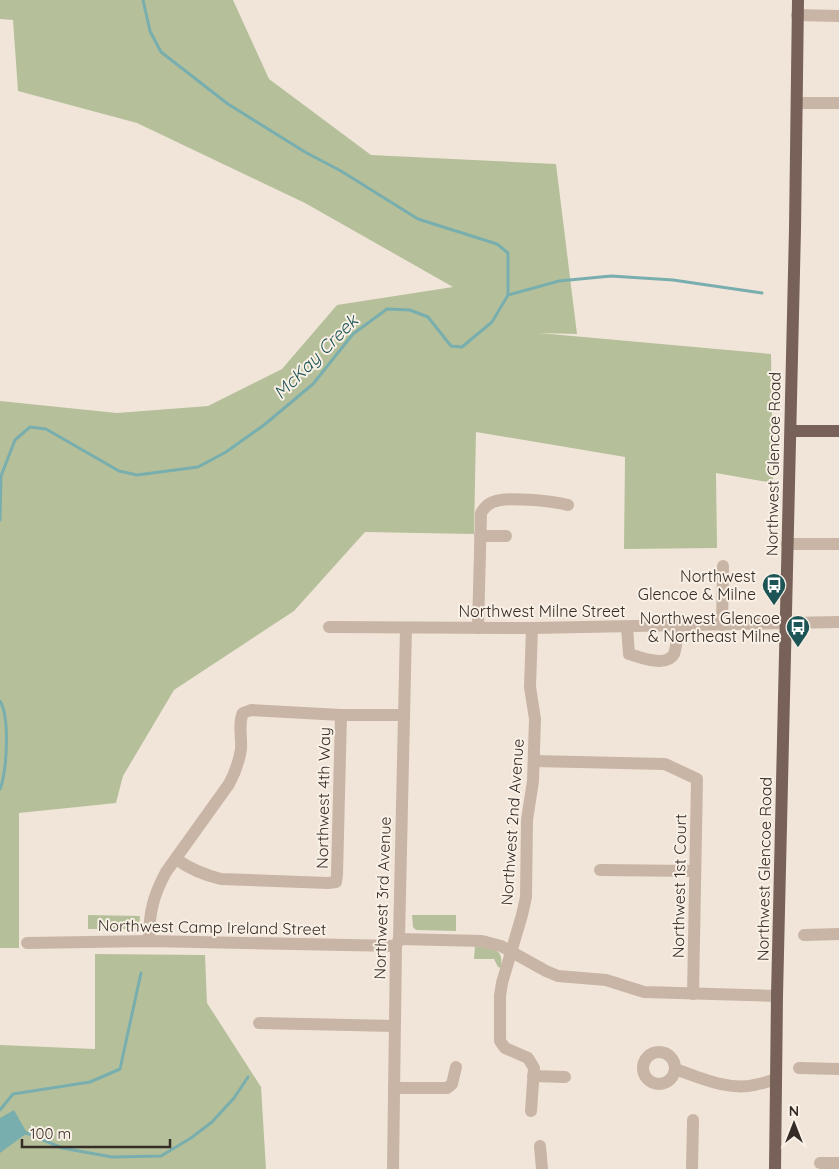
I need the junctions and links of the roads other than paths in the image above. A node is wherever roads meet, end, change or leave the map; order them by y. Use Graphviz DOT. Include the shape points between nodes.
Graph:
graph roads {
  1 [pos="798,0"];
  2 [pos="797,15"];
  3 [pos="839,16"];
  4 [pos="796,103"];
  5 [pos="839,103"];
  6 [pos="791,431"];
  7 [pos="839,431"];
  8 [pos="568,504"];
  9 [pos="480,536"];
  10 [pos="506,536"];
  11 [pos="787,544"];
  12 [pos="839,544"];
  13 [pos="723,566"];
  14 [pos="839,622"];
  15 [pos="786,624"];
  16 [pos="722,625"];
  17 [pos="678,626"];
  18 [pos="627,627"];
  19 [pos="329,628"];
  20 [pos="406,628"];
  21 [pos="478,628"];
  22 [pos="532,628"];
  23 [pos="341,715"];
  24 [pos="403,715"];
  25 [pos="534,761"];
  26 [pos="176,859"];
  27 [pos="600,870"];
  28 [pos="695,872"];
  29 [pos="839,934"];
  30 [pos="804,935"];
  31 [pos="148,940"];
  32 [pos="27,943"];
  33 [pos="397,943"];
  34 [pos="511,952"];
  35 [pos="693,994"];
  36 [pos="777,996"];
  37 [pos="259,1023"];
  38 [pos="394,1026"];
  39 [pos="456,1067"];
  40 [pos="799,1068"];
  41 [pos="675,1069"];
  42 [pos="839,1069"];
  43 [pos="533,1076"];
  44 [pos="565,1077"];
  45 [pos="776,1079"];
  46 [pos="394,1088"];
  47 [pos="532,1111"];
  48 [pos="693,1120"];
  49 [pos="540,1146"];
  50 [pos="820,1163"];
  51 [pos="839,1163"];
  52 [pos="393,1169"];
  53 [pos="542,1169"];
  54 [pos="692,1169"];
  55 [pos="775,1169"];
  1 -- 2 [label="main road, Northwest Glencoe Road"];
  2 -- 3 [label="street"];
  2 -- 4 [label="main road, Northwest Glencoe Road"];
  4 -- 5 [label="street"];
  4 -- 6 [label="main road, Northwest Glencoe Road"];
  6 -- 7 [label="main road"];
  6 -- 11 [label="main road, Northwest Glencoe Road"];
  8 -- 9 [label="street" via="494,501 481,513"];
  9 -- 10 [label="street"];
  9 -- 21 [label="street"];
  11 -- 12 [label="street"];
  11 -- 15 [label="main road, Northwest Glencoe Road"];
  13 -- 16 [label="street"];
  14 -- 15 [label="street, Northwest Milne Street"];
  15 -- 16 [label="street, Northwest Milne Street"];
  15 -- 36 [label="main road, Northwest Glencoe Road"];
  16 -- 17 [label="street, Northwest Milne Street"];
  17 -- 18 [label="street, Northwest Milne Street"];
  17 -- 18 [label="street" via="674,653 661,661 629,654"];
  18 -- 22 [label="street, Northwest Milne Street"];
  19 -- 20 [label="street, Northwest Milne Street"];
  20 -- 21 [label="street, Northwest Milne Street"];
  20 -- 24 [label="street, Northwest 3rd Avenue"];
  21 -- 22 [label="street, Northwest Milne Street"];
  22 -- 25 [label="street, Northwest 2nd Avenue" via="530,687 534,711"];
  23 -- 24 [label="street"];
  23 -- 26 [label="street" via="251,710 243,713 241,750 229,784"];
  23 -- 26 [label="street, Northwest 4th Way" via="336,882 221,879 189,868"];
  24 -- 33 [label="street, Northwest 3rd Avenue"];
  25 -- 28 [label="street, Northwest 1st Court" via="665,764 697,779"];
  25 -- 34 [label="street, Northwest 2nd Avenue" via="527,820 525,904"];
  26 -- 31 [label="street" via="153,900"];
  27 -- 28 [label="street"];
  28 -- 35 [label="street, Northwest 1st Court"];
  29 -- 30 [label="street"];
  31 -- 32 [label="street, Northwest Camp Ireland Street"];
  31 -- 33 [label="street, Northwest Camp Ireland Street"];
  33 -- 34 [label="street, Northwest Camp Ireland Street" via="482,941"];
  33 -- 38 [label="street, Northwest 3rd Avenue"];
  34 -- 35 [label="street, Northwest Camp Ireland Street" via="558,976 606,980 650,993"];
  34 -- 43 [label="street, Northwest 2nd Avenue" via="502,983 500,1040 506,1048 528,1058 534,1068"];
  35 -- 36 [label="street, Northwest Camp Ireland Street"];
  36 -- 45 [label="main road, Northwest Glencoe Road"];
  37 -- 38 [label="street"];
  38 -- 46 [label="street, Northwest 3rd Avenue"];
  39 -- 46 [label="street" via="452,1084 447,1088"];
  40 -- 42 [label="street"];
  41 -- 45 [label="street" via="737,1086 753,1086"];
  43 -- 44 [label="street"];
  43 -- 47 [label="street"];
  45 -- 55 [label="main road, Northwest Glencoe Road"];
  46 -- 52 [label="street, Northwest 3rd Avenue"];
  48 -- 54 [label="street"];
  49 -- 53 [label="street"];
  50 -- 51 [label="street"];
}
